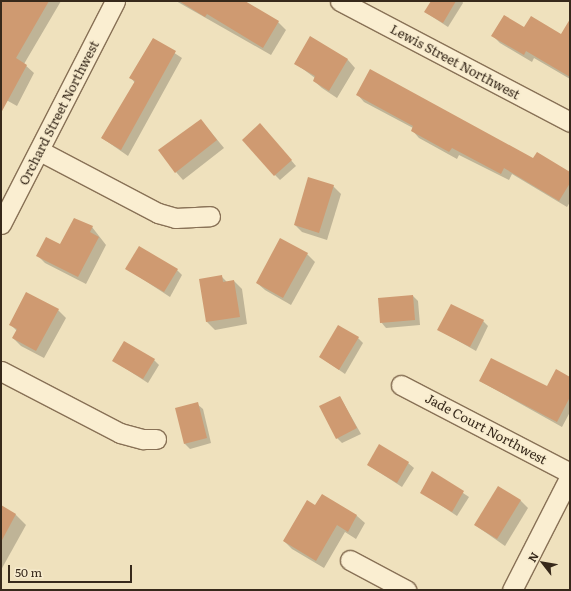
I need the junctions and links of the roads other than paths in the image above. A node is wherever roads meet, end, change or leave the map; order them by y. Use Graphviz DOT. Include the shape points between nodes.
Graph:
graph roads {
  1 [pos="115,1"];
  2 [pos="340,1"];
  3 [pos="570,122"];
  4 [pos="40,151"];
  5 [pos="210,216"];
  6 [pos="1,224"];
  7 [pos="1,371"];
  8 [pos="401,385"];
  9 [pos="156,439"];
  10 [pos="570,473"];
  11 [pos="570,476"];
  12 [pos="350,560"];
  13 [pos="406,590"];
  14 [pos="512,590"];
  1 -- 4 [label="street, Orchard Street Northwest"];
  2 -- 3 [label="street, Lewis Street Northwest"];
  4 -- 5 [label="street" via="158,213 175,218"];
  4 -- 6 [label="street, Orchard Street Northwest"];
  7 -- 9 [label="street" via="120,433 143,439"];
  8 -- 10 [label="street, Jade Court Northwest"];
  11 -- 14 [label="street"];
  12 -- 13 [label="street"];
}
